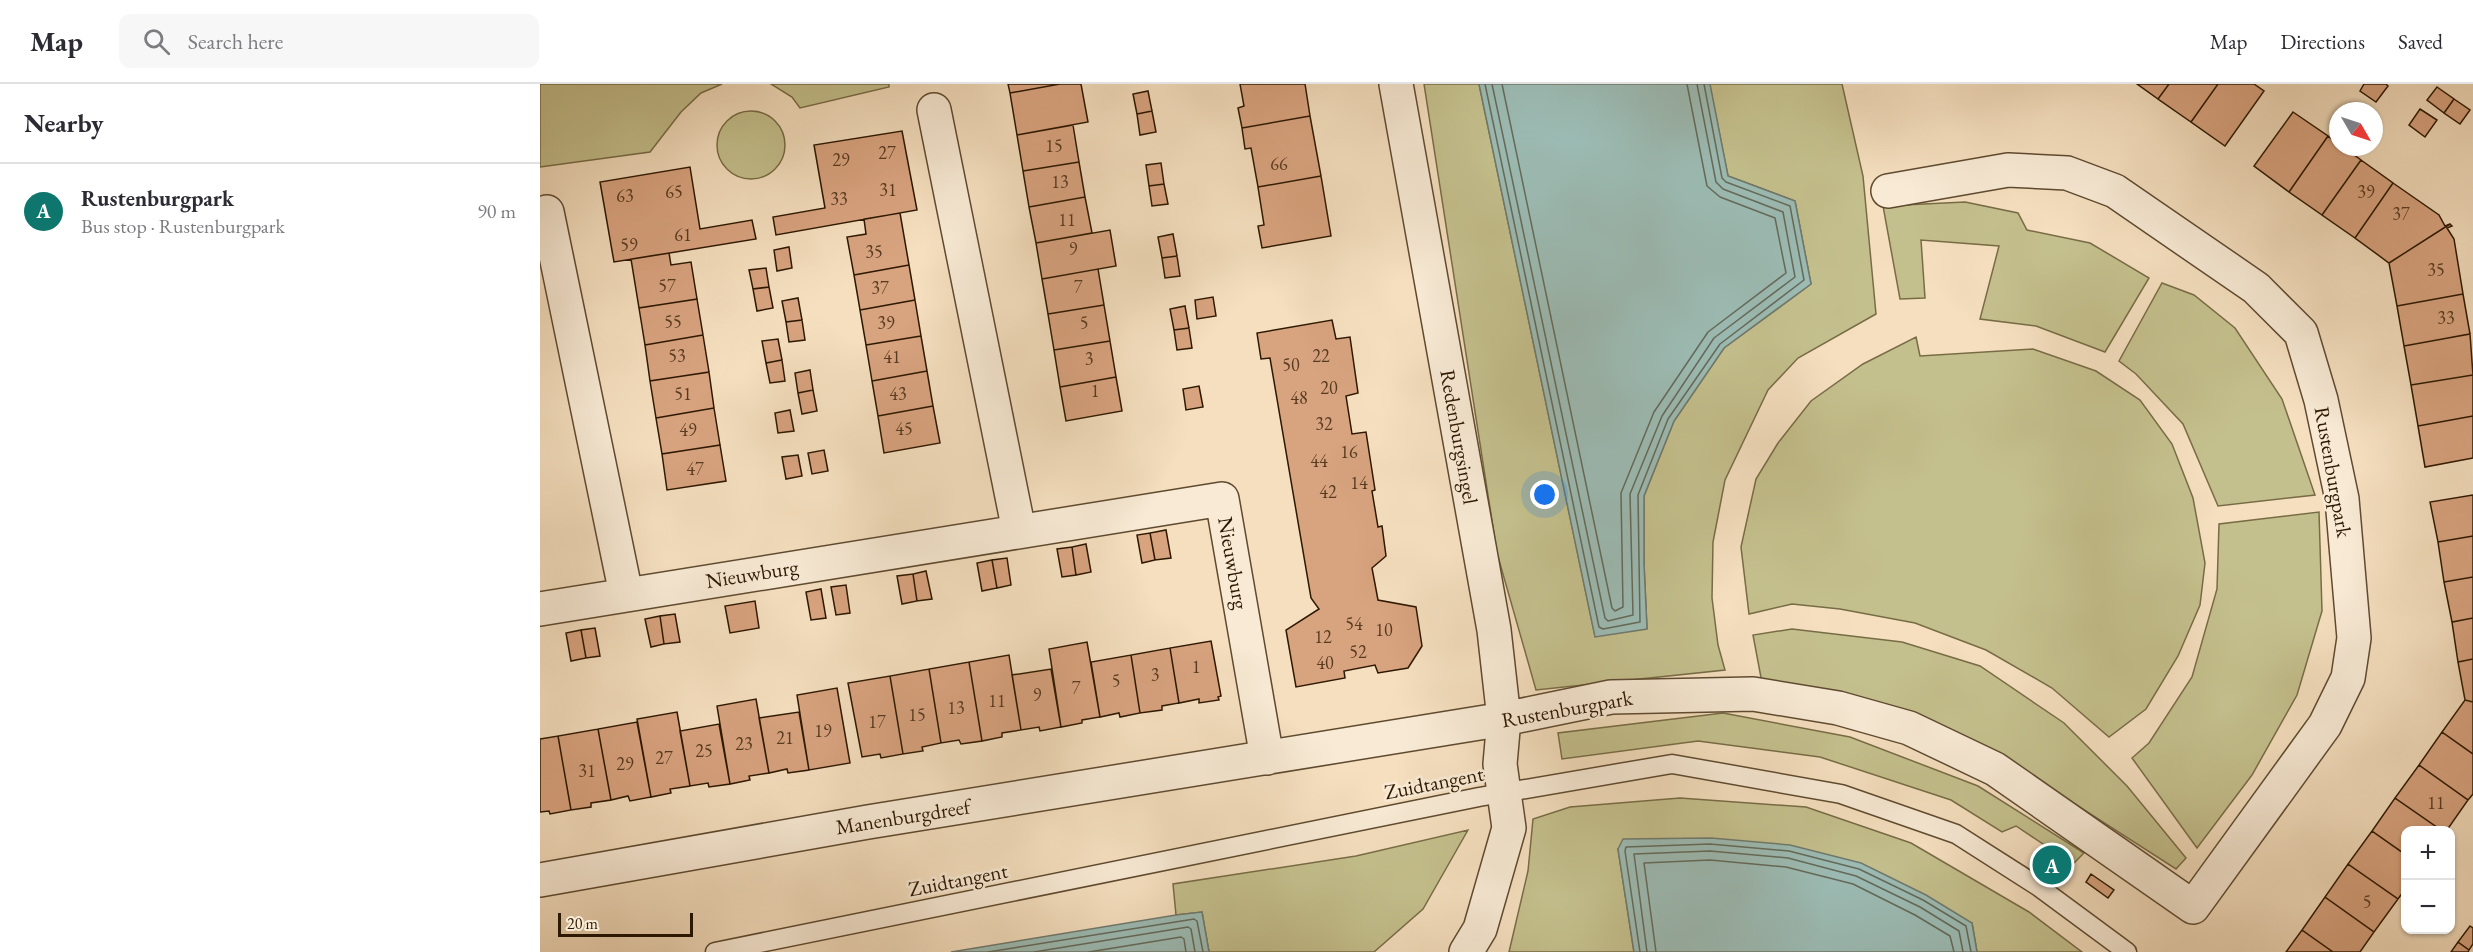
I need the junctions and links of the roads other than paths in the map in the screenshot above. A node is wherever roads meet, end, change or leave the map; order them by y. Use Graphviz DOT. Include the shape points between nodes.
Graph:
graph roads {
  1 [pos="1396,84"];
  2 [pos="934,110"];
  3 [pos="1888,191"];
  4 [pos="547,212"];
  5 [pos="1020,531"];
  6 [pos="626,594"];
  7 [pos="540,609"];
  8 [pos="1504,719"];
  9 [pos="1267,758"];
  10 [pos="1505,792"];
  11 [pos="540,880"];
  12 [pos="716,952"];
  13 [pos="1466,952"];
  14 [pos="2127,952"];
  1 -- 8 [label="street, Redenburgsingel" via="1494,630"];
  2 -- 5 [label="street"];
  3 -- 8 [label="street, Rustenburgpark" via="2008,170 2067,173 2115,191 2256,288 2301,333 2342,499 2355,638 2348,678 2325,725 2193,907 1995,769 1909,728 1838,708 1753,694 1611,697"];
  4 -- 6 [label="street"];
  5 -- 6 [label="street, Nieuwburg"];
  5 -- 9 [label="street, Nieuwburg" via="1222,499"];
  6 -- 7 [label="street, Nieuwburg"];
  8 -- 9 [label="street, Rustenburgpark"];
  8 -- 10 [label="street, Redenburgsingel" via="1500,764"];
  9 -- 11 [label="street, Manenburgdreef"];
  10 -- 12 [label="lane, Zuidtangent"];
  10 -- 13 [label="street, Redenburgsingel" via="1509,828 1480,929"];
  10 -- 14 [label="lane, Zuidtangent" via="1672,764 1841,794 1956,834 2039,887"];
}
